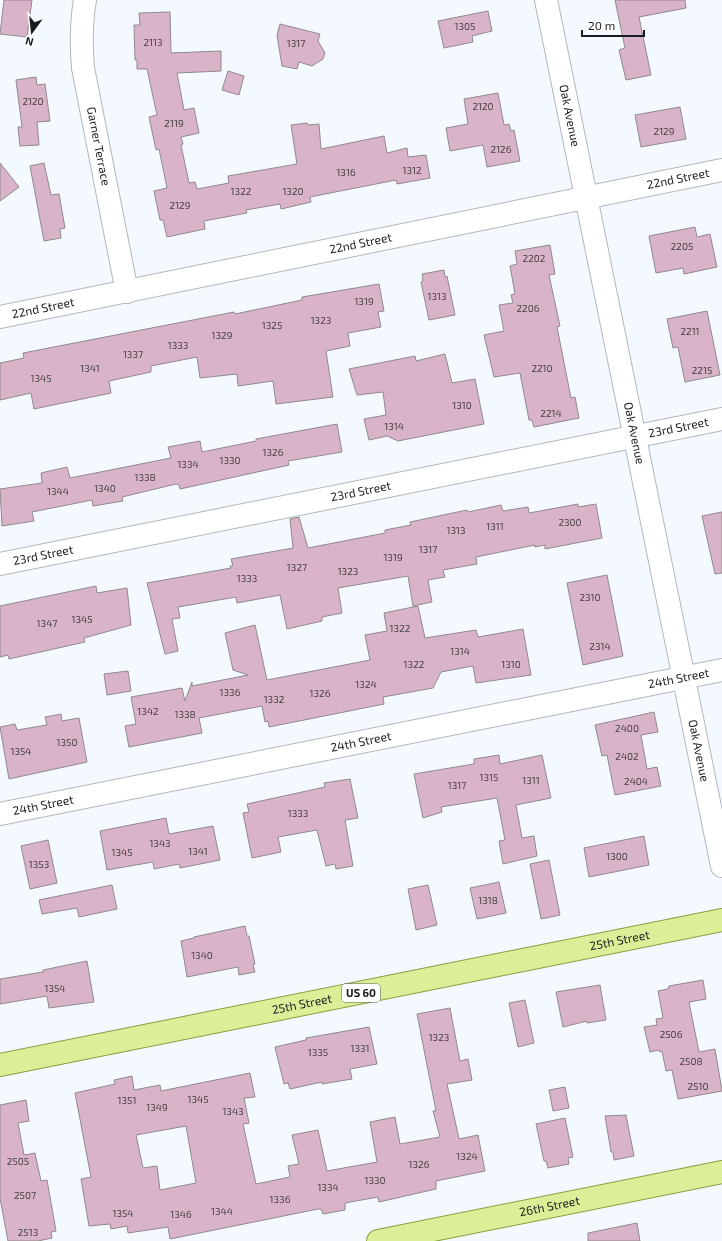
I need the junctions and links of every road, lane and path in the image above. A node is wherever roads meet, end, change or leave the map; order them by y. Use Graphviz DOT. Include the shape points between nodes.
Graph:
graph roads {
  1 [pos="86,0"];
  2 [pos="546,0"];
  3 [pos="722,170"];
  4 [pos="587,197"];
  5 [pos="126,292"];
  6 [pos="0,317"];
  7 [pos="722,419"];
  8 [pos="634,437"];
  9 [pos="0,564"];
  10 [pos="722,670"];
  11 [pos="684,678"];
  12 [pos="0,814"];
  13 [pos="722,866"];
  14 [pos="722,920"];
  15 [pos="0,1065"];
  16 [pos="722,1172"];
  17 [pos="378,1241"];
  1 -- 5 [label="street, Garner Terrace" via="82,18 83,68"];
  2 -- 4 [label="street, Oak Avenue"];
  3 -- 4 [label="street, 22nd Street"];
  4 -- 5 [label="street, 22nd Street"];
  4 -- 8 [label="street, Oak Avenue"];
  5 -- 6 [label="street, 22nd Street"];
  7 -- 8 [label="street, 23rd Street"];
  8 -- 9 [label="street, 23rd Street"];
  8 -- 11 [label="street, Oak Avenue"];
  10 -- 11 [label="street, 24th Street"];
  11 -- 12 [label="street, 24th Street"];
  11 -- 13 [label="street, Oak Avenue"];
  14 -- 15 [label="main road, 25th Street / US 60"];
  16 -- 17 [label="main road, 26th Street"];
}
